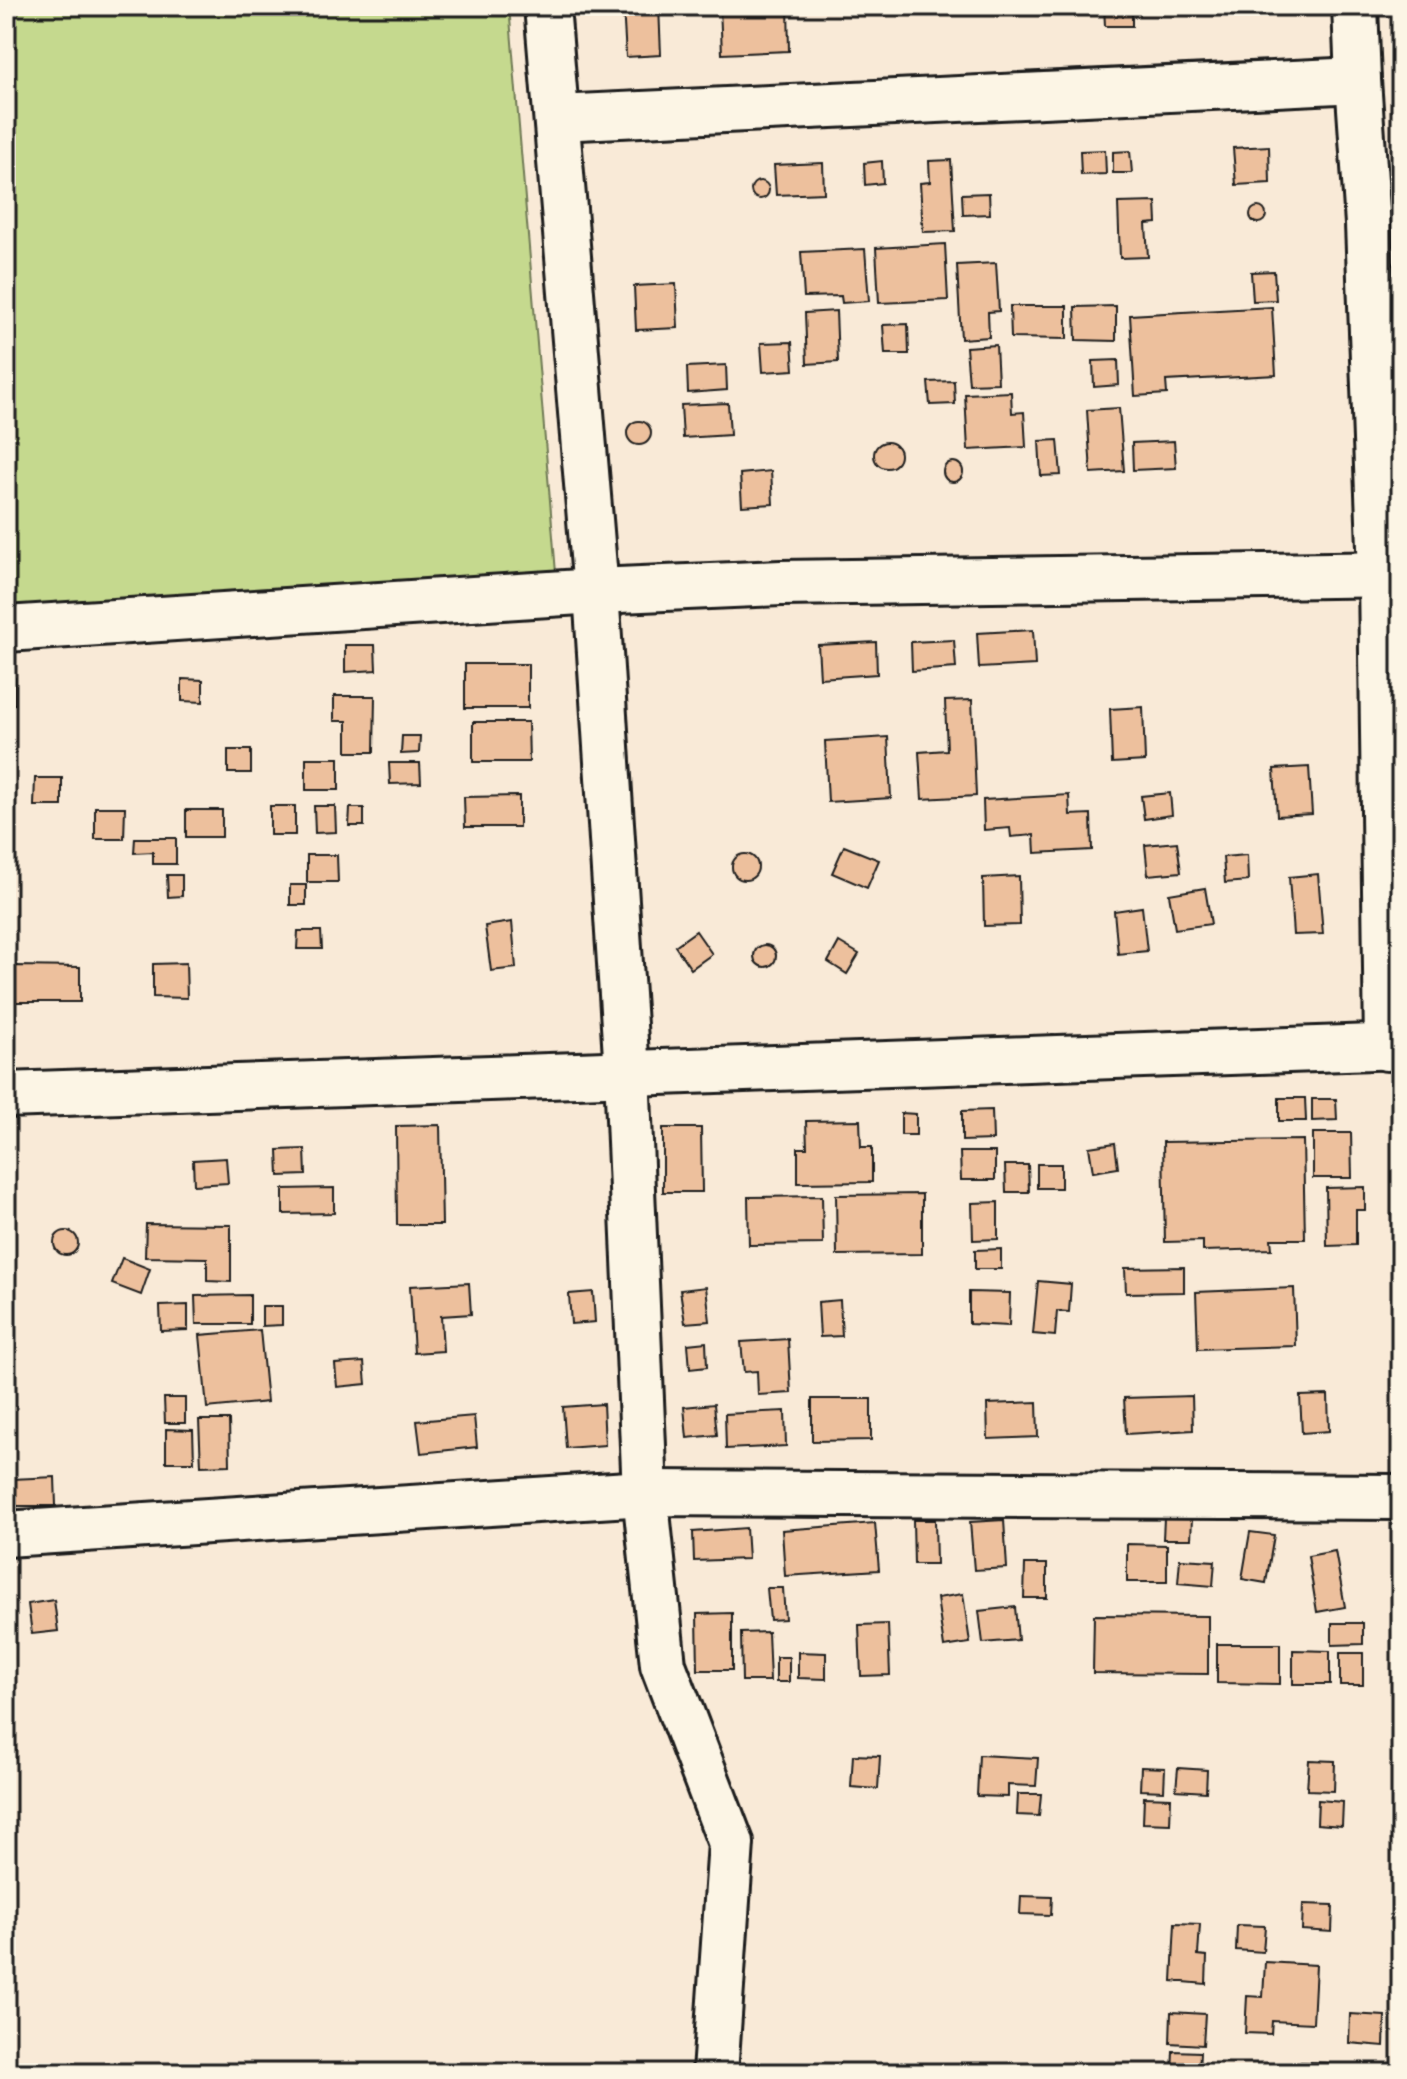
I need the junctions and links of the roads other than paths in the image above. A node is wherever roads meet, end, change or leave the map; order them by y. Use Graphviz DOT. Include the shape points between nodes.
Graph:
graph roads {
  1 [pos="547,6"];
  2 [pos="1355,6"];
  3 [pos="1358,80"];
  4 [pos="557,118"];
  5 [pos="1391,574"];
  6 [pos="596,591"];
  7 [pos="6,629"];
  8 [pos="1394,1047"];
  9 [pos="627,1072"];
  10 [pos="6,1095"];
  11 [pos="645,1493"];
  12 [pos="1401,1497"];
  13 [pos="6,1534"];
  14 [pos="715,2073"];
  1 -- 4 [label="street"];
  2 -- 3 [label="street"];
  3 -- 4 [label="street"];
  3 -- 5 [label="street"];
  4 -- 6 [label="street"];
  5 -- 6 [label="street" via="781,583"];
  5 -- 8 [label="street"];
  6 -- 7 [label="street"];
  6 -- 9 [label="street"];
  8 -- 9 [label="street"];
  9 -- 10 [label="street"];
  9 -- 11 [label="street"];
  11 -- 12 [label="street"];
  11 -- 13 [label="street"];
  11 -- 14 [label="street" via="663,1665 731,1843"];
}
